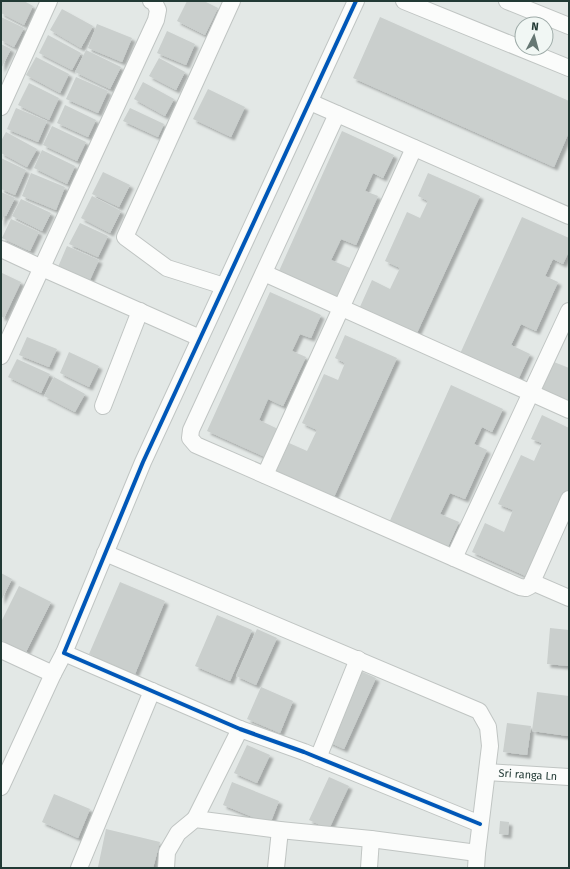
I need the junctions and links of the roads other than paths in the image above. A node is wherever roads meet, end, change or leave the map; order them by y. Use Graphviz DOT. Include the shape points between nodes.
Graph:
graph roads {
  1 [pos="49,1"];
  2 [pos="150,1"];
  3 [pos="232,1"];
  4 [pos="404,1"];
  5 [pos="507,1"];
  6 [pos="353,2"];
  7 [pos="569,26"];
  8 [pos="568,66"];
  9 [pos="310,102"];
  10 [pos="1,106"];
  11 [pos="337,114"];
  12 [pos="414,148"];
  13 [pos="569,216"];
  14 [pos="1,249"];
  15 [pos="42,268"];
  16 [pos="264,273"];
  17 [pos="224,286"];
  18 [pos="342,308"];
  19 [pos="140,311"];
  20 [pos="569,311"];
  21 [pos="200,338"];
  22 [pos="1,356"];
  23 [pos="531,393"];
  24 [pos="103,406"];
  25 [pos="569,410"];
  26 [pos="265,475"];
  27 [pos="569,499"];
  28 [pos="105,552"];
  29 [pos="454,558"];
  30 [pos="532,582"];
  31 [pos="569,598"];
  32 [pos="1,650"];
  33 [pos="64,653"];
  34 [pos="358,659"];
  35 [pos="53,674"];
  36 [pos="152,691"];
  37 [pos="240,729"];
  38 [pos="318,758"];
  39 [pos="6,761"];
  40 [pos="487,772"];
  41 [pos="569,777"];
  42 [pos="1,787"];
  43 [pos="195,819"];
  44 [pos="480,824"];
  45 [pos="280,830"];
  46 [pos="371,839"];
  47 [pos="476,860"];
  48 [pos="79,868"];
  49 [pos="166,868"];
  50 [pos="276,868"];
  51 [pos="369,868"];
  1 -- 10 [label="street"];
  2 -- 15 [label="street" via="154,2 158,10 156,20"];
  3 -- 17 [label="street" via="126,238 167,268"];
  4 -- 8 [label="street"];
  5 -- 7 [label="street"];
  6 -- 9 [label="street"];
  9 -- 11 [label="street"];
  9 -- 17 [label="street"];
  11 -- 12 [label="street"];
  11 -- 16 [label="street"];
  12 -- 13 [label="street"];
  12 -- 18 [label="street"];
  14 -- 15 [label="street"];
  15 -- 19 [label="street"];
  15 -- 22 [label="street"];
  16 -- 18 [label="street"];
  16 -- 26 [label="street" via="191,430 190,438 196,445"];
  17 -- 21 [label="street"];
  18 -- 23 [label="street"];
  18 -- 26 [label="street"];
  19 -- 21 [label="street"];
  19 -- 24 [label="street"];
  20 -- 23 [label="street"];
  21 -- 28 [label="street"];
  23 -- 25 [label="street"];
  23 -- 29 [label="street"];
  26 -- 29 [label="street"];
  27 -- 30 [label="street"];
  28 -- 33 [label="street"];
  28 -- 34 [label="street"];
  29 -- 30 [label="street" via="520,587 526,588"];
  30 -- 31 [label="street"];
  32 -- 35 [label="street"];
  33 -- 35 [label="street"];
  33 -- 36 [label="street"];
  34 -- 38 [label="street"];
  34 -- 40 [label="street" via="479,710 488,727 490,746"];
  35 -- 39 [label="street"];
  36 -- 37 [label="street"];
  36 -- 48 [label="street"];
  37 -- 38 [label="street"];
  37 -- 43 [label="street"];
  38 -- 44 [label="street"];
  39 -- 42 [label="street"];
  40 -- 41 [label="street, Sri ranga Ln"];
  40 -- 44 [label="street"];
  43 -- 45 [label="street"];
  43 -- 49 [label="street" via="178,833 167,852"];
  44 -- 47 [label="street"];
  45 -- 46 [label="street"];
  45 -- 50 [label="street"];
  46 -- 47 [label="street"];
  46 -- 51 [label="street"];
}
